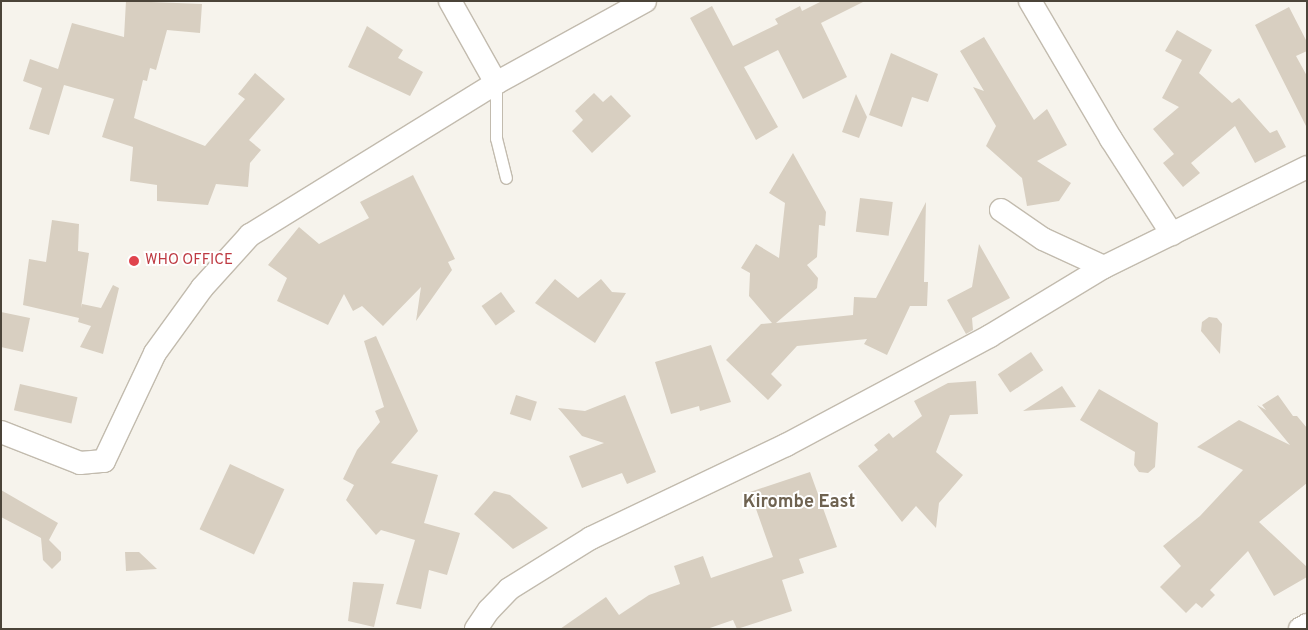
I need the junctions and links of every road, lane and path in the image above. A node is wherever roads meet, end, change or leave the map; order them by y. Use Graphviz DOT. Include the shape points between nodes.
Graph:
graph roads {
  1 [pos="450,1"];
  2 [pos="645,1"];
  3 [pos="1030,1"];
  4 [pos="496,83"];
  5 [pos="1307,167"];
  6 [pos="506,178"];
  7 [pos="1001,210"];
  8 [pos="1172,234"];
  9 [pos="1104,267"];
  10 [pos="1,432"];
  11 [pos="1307,624"];
  12 [pos="476,629"];
  13 [pos="1300,629"];
  1 -- 4 [label="street"];
  2 -- 4 [label="street"];
  3 -- 8 [label="street" via="1111,139"];
  4 -- 6 [label="lane" via="496,138"];
  4 -- 10 [label="street" via="250,235 202,288 155,353 104,461 80,463"];
  5 -- 8 [label="street"];
  7 -- 9 [label="street" via="1043,239"];
  8 -- 9 [label="street"];
  9 -- 12 [label="street" via="990,336 786,445 591,538 509,588 488,610"];
  11 -- 13 [label="street"];
}
